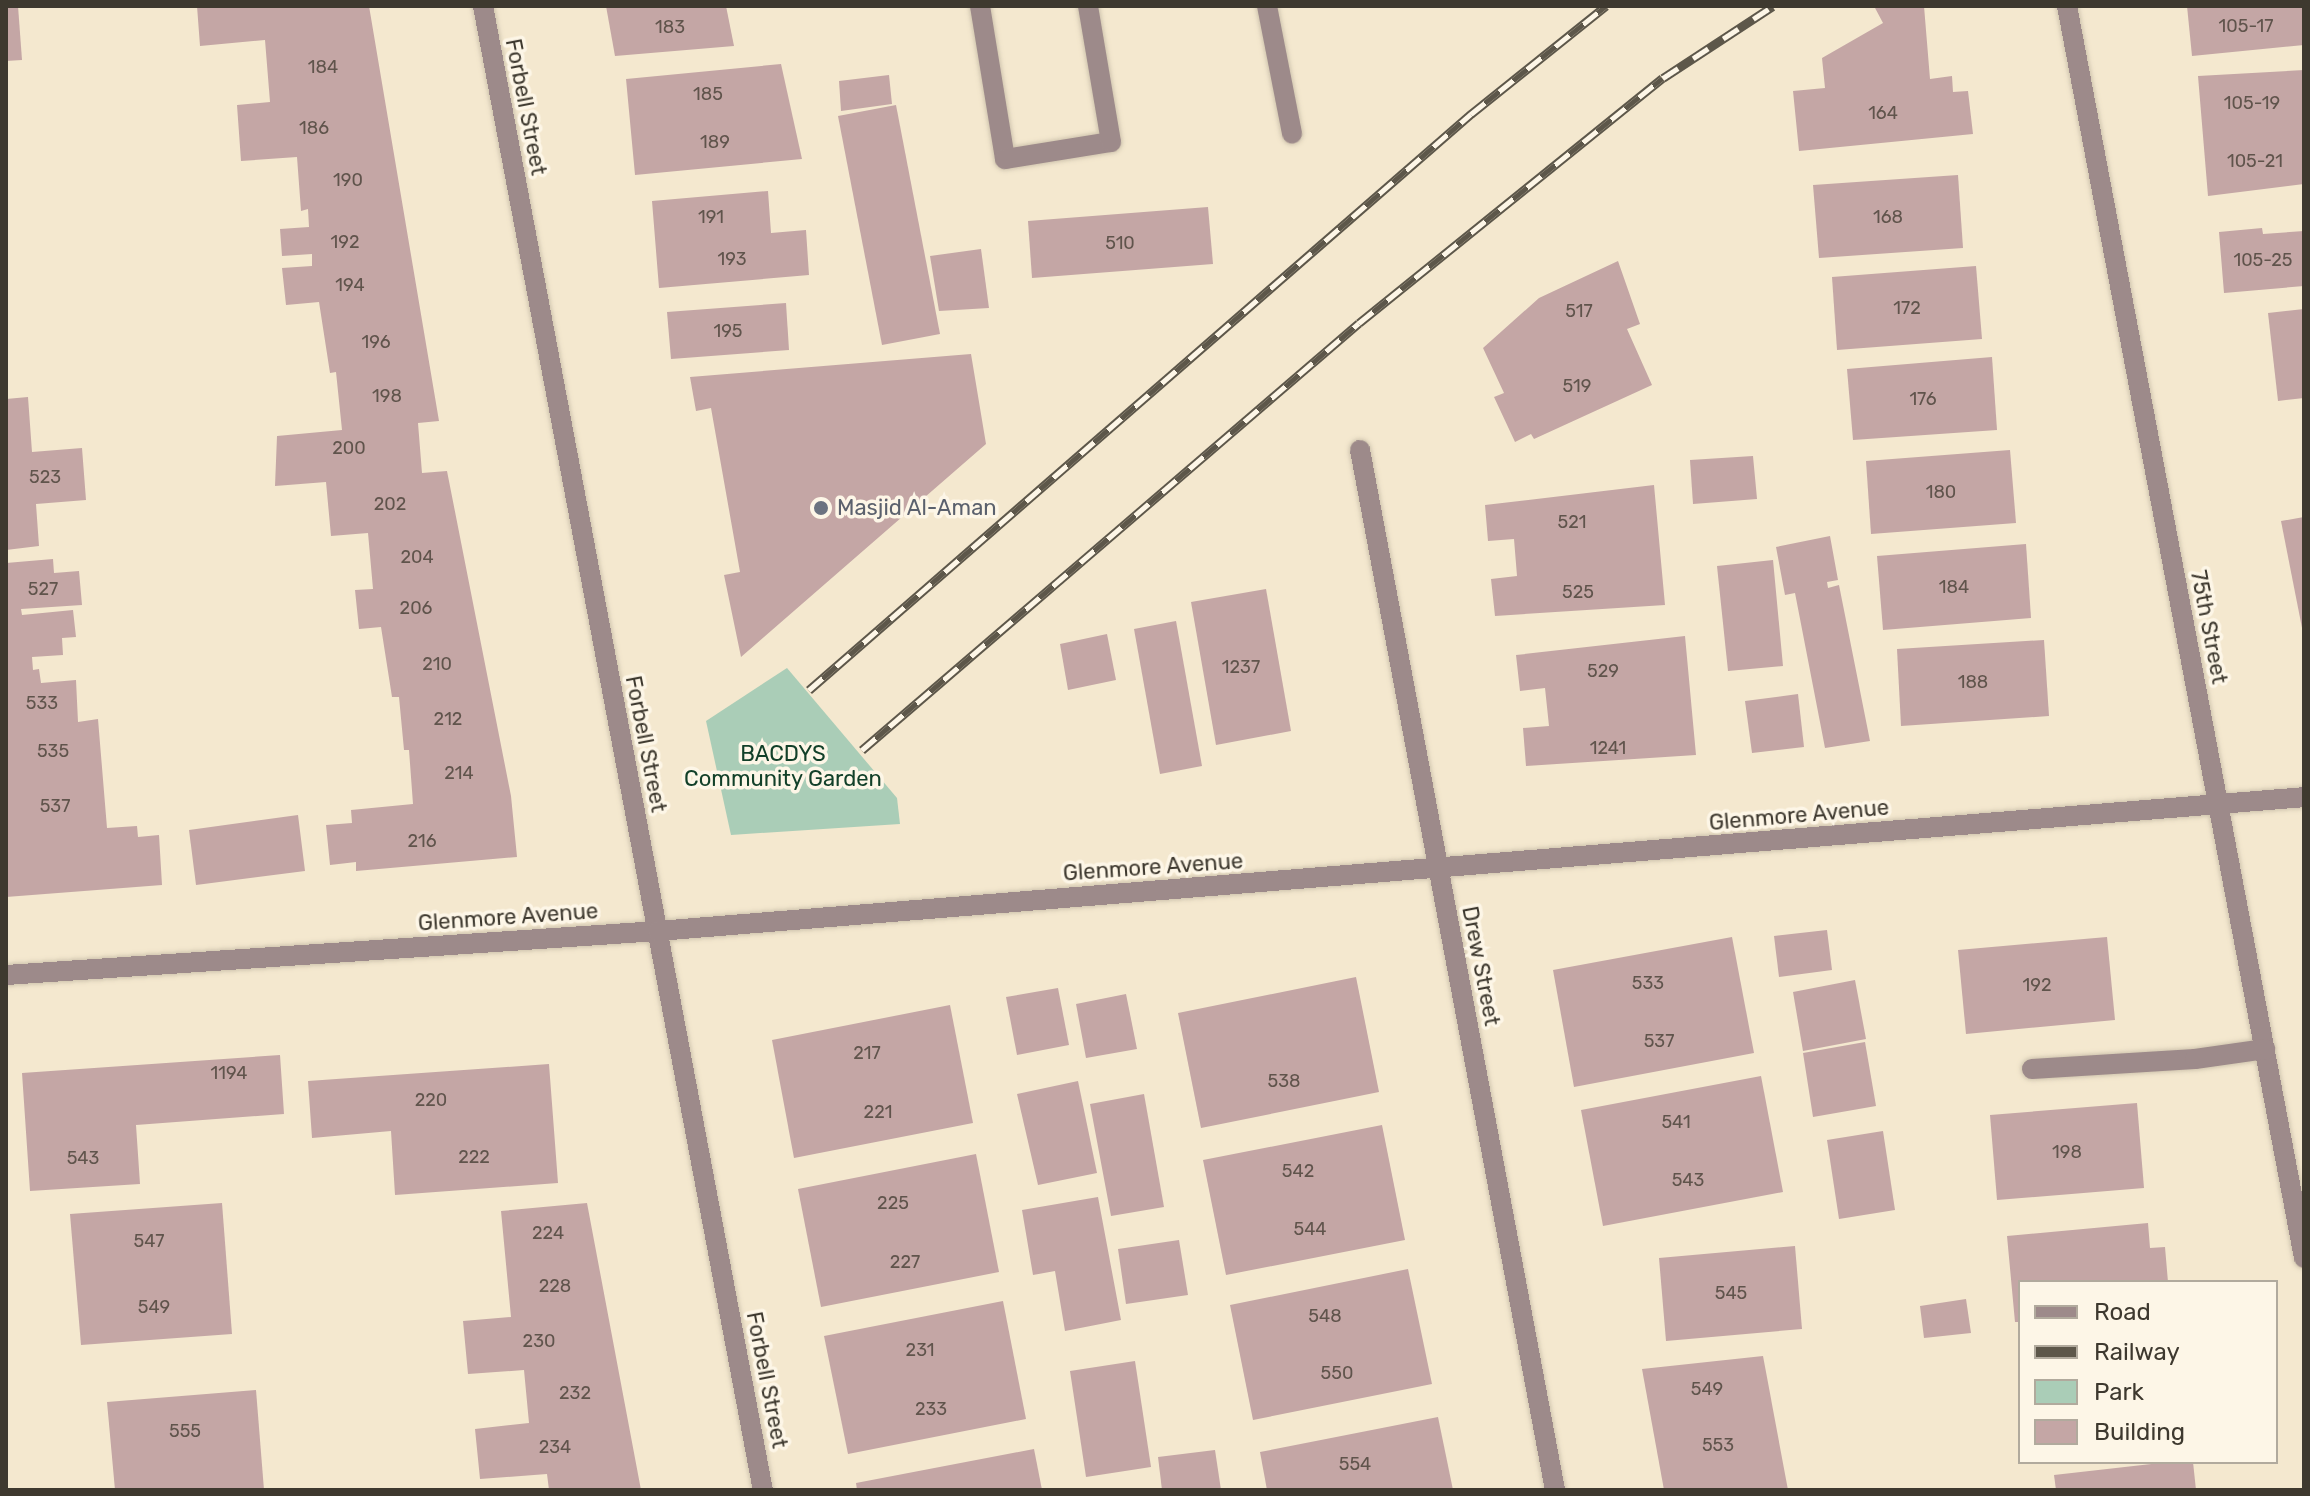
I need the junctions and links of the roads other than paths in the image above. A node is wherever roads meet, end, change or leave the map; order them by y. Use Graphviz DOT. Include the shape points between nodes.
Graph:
graph roads {
  1 [pos="483,6"];
  2 [pos="980,6"];
  3 [pos="1088,6"];
  4 [pos="1267,6"];
  5 [pos="2067,6"];
  6 [pos="1292,134"];
  7 [pos="1360,450"];
  8 [pos="2304,797"];
  9 [pos="2218,804"];
  10 [pos="1438,869"];
  11 [pos="658,931"];
  12 [pos="6,975"];
  13 [pos="2265,1049"];
  14 [pos="2032,1069"];
  15 [pos="2304,1258"];
  16 [pos="763,1490"];
  17 [pos="1555,1490"];
  1 -- 11 [label="street, Forbell Street"];
  2 -- 3 [label="street" via="1005,159 1111,142"];
  4 -- 6 [label="street"];
  5 -- 9 [label="street, 75th Street"];
  7 -- 10 [label="street, Drew Street"];
  8 -- 9 [label="street, Glenmore Avenue"];
  9 -- 10 [label="street, Glenmore Avenue"];
  9 -- 13 [label="street, 75th Street"];
  10 -- 11 [label="street, Glenmore Avenue"];
  10 -- 17 [label="street, Drew Street"];
  11 -- 12 [label="street, Glenmore Avenue"];
  11 -- 16 [label="street, Forbell Street"];
  13 -- 14 [label="street"];
  13 -- 15 [label="street, 75th Street"];
}
